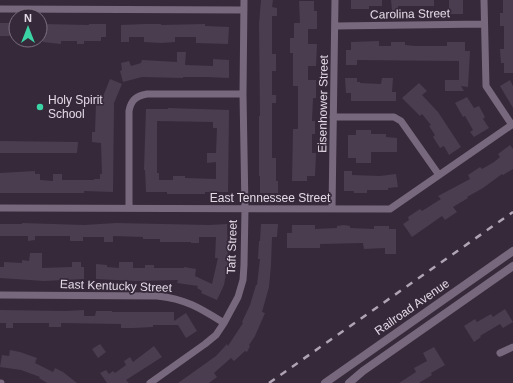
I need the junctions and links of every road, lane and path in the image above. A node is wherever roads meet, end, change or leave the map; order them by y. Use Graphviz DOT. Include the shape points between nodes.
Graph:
graph roads {
  1 [pos="244,0"];
  2 [pos="335,0"];
  3 [pos="484,0"];
  4 [pos="0,9"];
  5 [pos="244,10"];
  6 [pos="484,24"];
  7 [pos="335,26"];
  8 [pos="243,94"];
  9 [pos="333,117"];
  10 [pos="512,124"];
  11 [pos="439,176"];
  12 [pos="0,208"];
  13 [pos="129,208"];
  14 [pos="245,209"];
  15 [pos="332,209"];
  16 [pos="513,251"];
  17 [pos="513,266"];
  18 [pos="0,295"];
  19 [pos="224,323"];
  20 [pos="513,347"];
  21 [pos="500,353"];
  22 [pos="150,383"];
  23 [pos="325,383"];
  24 [pos="349,383"];
  1 -- 5 [label="street, Taft Street"];
  2 -- 7 [label="street, Eisenhower Street"];
  3 -- 6 [label="street"];
  4 -- 5 [label="street"];
  5 -- 8 [label="street, Taft Street"];
  6 -- 7 [label="street, Carolina Street"];
  6 -- 10 [label="street" via="486,86"];
  7 -- 9 [label="street, Eisenhower Street"];
  8 -- 13 [label="street" via="147,94 134,99 129,111"];
  8 -- 14 [label="street, Taft Street"];
  9 -- 11 [label="street" via="394,117 401,121"];
  9 -- 15 [label="street, Eisenhower Street"];
  10 -- 11 [label="street, East Tennessee Street"];
  11 -- 15 [label="street, East Tennessee Street" via="390,209"];
  12 -- 13 [label="street, East Tennessee Street"];
  13 -- 14 [label="street, East Tennessee Street"];
  14 -- 15 [label="street, East Tennessee Street"];
  14 -- 19 [label="street, Taft Street" via="243,280 238,297"];
  16 -- 23 [label="street, Railroad Avenue"];
  17 -- 24 [label="street, Railroad Avenue"];
  18 -- 19 [label="street, East Kentucky Street" via="172,297 192,304"];
  19 -- 22 [label="street, Taft Street" via="216,335 205,344"];
  20 -- 21 [label="street"];
}
